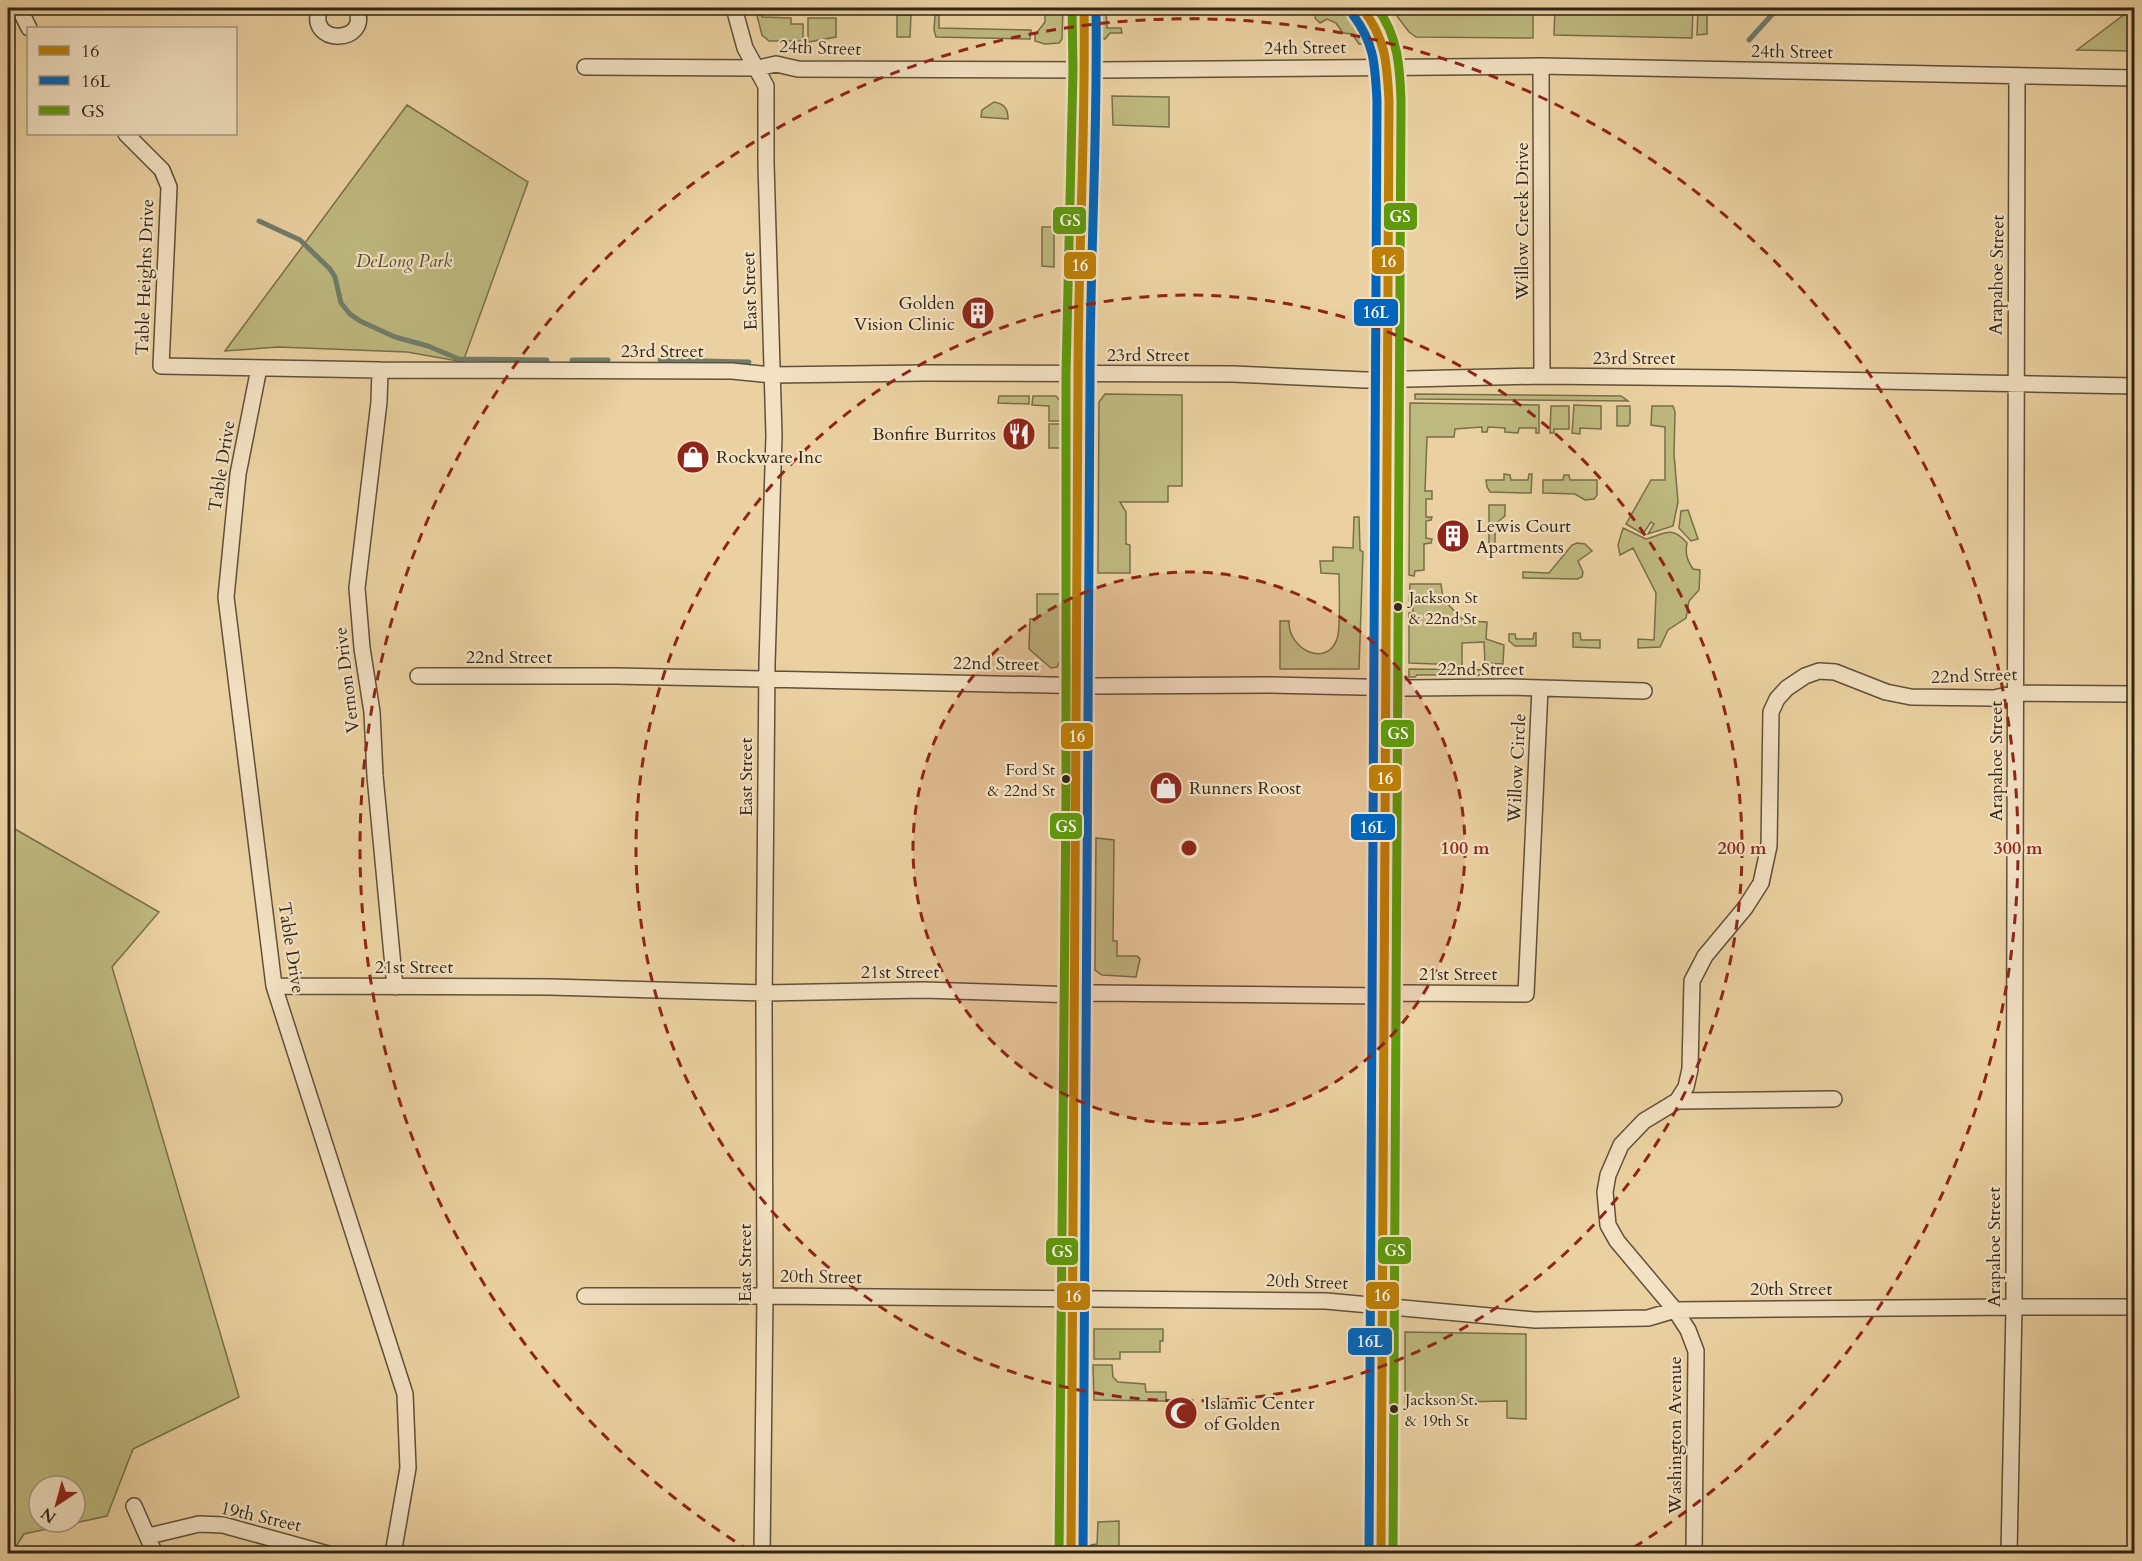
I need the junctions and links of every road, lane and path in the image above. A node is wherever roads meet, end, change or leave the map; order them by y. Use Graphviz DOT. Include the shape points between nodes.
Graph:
graph roads {
  1 [pos="19,8"];
  2 [pos="320,8"];
  3 [pos="356,8"];
  4 [pos="734,8"];
  5 [pos="1084,8"];
  6 [pos="1362,8"];
  7 [pos="28,27"];
  8 [pos="1541,66"];
  9 [pos="585,67"];
  10 [pos="758,68"];
  11 [pos="1388,68"];
  12 [pos="1085,70"];
  13 [pos="2017,76"];
  14 [pos="2134,78"];
  15 [pos="127,135"];
  16 [pos="161,366"];
  17 [pos="259,368"];
  18 [pos="380,370"];
  19 [pos="1078,374"];
  20 [pos="772,375"];
  21 [pos="1542,376"];
  22 [pos="1386,379"];
  23 [pos="2016,385"];
  24 [pos="2134,387"];
  25 [pos="418,676"];
  26 [pos="766,678"];
  27 [pos="1077,685"];
  28 [pos="1386,687"];
  29 [pos="1540,688"];
  30 [pos="1644,692"];
  31 [pos="2016,693"];
  32 [pos="2134,694"];
  33 [pos="274,986"];
  34 [pos="395,987"];
  35 [pos="764,993"];
  36 [pos="1526,994"];
  37 [pos="1076,995"];
  38 [pos="1383,996"];
  39 [pos="1833,1099"];
  40 [pos="1677,1101"];
  41 [pos="585,1296"];
  42 [pos="765,1296"];
  43 [pos="1072,1298"];
  44 [pos="2014,1306"];
  45 [pos="1381,1307"];
  46 [pos="2134,1308"];
  47 [pos="1675,1310"];
  48 [pos="134,1506"];
  49 [pos="149,1536"];
  50 [pos="155,1554"];
  51 [pos="328,1554"];
  52 [pos="393,1554"];
  53 [pos="762,1554"];
  54 [pos="1071,1554"];
  55 [pos="1381,1554"];
  56 [pos="1694,1554"];
  57 [pos="2009,1554"];
  1 -- 7 [label="street"];
  2 -- 3 [label="street" via="322,30 334,37 348,35 357,25"];
  4 -- 10 [label="street, East Street" via="745,48"];
  5 -- 12 [label="main road"];
  6 -- 11 [label="main road" via="1381,34"];
  8 -- 11 [label="street, 24th Street"];
  8 -- 13 [label="street, 24th Street"];
  8 -- 21 [label="street, Willow Creek Drive"];
  9 -- 10 [label="street, 24th Street"];
  10 -- 12 [label="street, 24th Street" via="776,64 798,69"];
  10 -- 20 [label="street, East Street" via="766,86"];
  11 -- 12 [label="street, 24th Street"];
  11 -- 22 [label="main road"];
  12 -- 19 [label="main road"];
  13 -- 14 [label="street, 24th Street"];
  13 -- 23 [label="street, Arapahoe Street"];
  15 -- 16 [label="street, Table Heights Drive" via="162,170 169,187"];
  16 -- 17 [label="street, 23rd Street"];
  17 -- 18 [label="street, 23rd Street"];
  17 -- 33 [label="street, Table Drive" via="238,474 226,597"];
  18 -- 20 [label="street, 23rd Street" via="732,371"];
  18 -- 34 [label="street, Vernon Drive" via="357,588 372,712"];
  19 -- 20 [label="street, 23rd Street"];
  19 -- 22 [label="street, 23rd Street"];
  19 -- 27 [label="main road"];
  20 -- 26 [label="street, East Street" via="774,435"];
  21 -- 22 [label="street, 23rd Street"];
  21 -- 23 [label="street, 23rd Street"];
  22 -- 28 [label="main road"];
  23 -- 24 [label="street, 23rd Street"];
  23 -- 31 [label="street, Arapahoe Street"];
  25 -- 26 [label="street, 22nd Street"];
  26 -- 27 [label="street, 22nd Street"];
  26 -- 35 [label="street, East Street"];
  27 -- 28 [label="street, 22nd Street"];
  27 -- 37 [label="main road"];
  28 -- 29 [label="street, 22nd Street"];
  28 -- 38 [label="main road"];
  29 -- 30 [label="street, 22nd Street"];
  29 -- 36 [label="street, Willow Circle"];
  31 -- 32 [label="street, 22nd Street"];
  31 -- 40 [label="street, 22nd Street" via="1994,698 1911,697 1886,692 1835,672 1819,671 1805,676 1777,699 1771,712 1768,846 1761,883 1705,956 1692,981 1690,1069 1686,1087"];
  31 -- 44 [label="street, Arapahoe Street"];
  33 -- 34 [label="street, 21st Street"];
  33 -- 52 [label="street, Table Drive" via="405,1394 408,1468"];
  34 -- 35 [label="street, 21st Street"];
  35 -- 37 [label="street, 21st Street" via="923,990"];
  35 -- 42 [label="street, East Street"];
  36 -- 38 [label="street, 21st Street"];
  37 -- 38 [label="street, 21st Street"];
  37 -- 43 [label="main road"];
  38 -- 45 [label="main road"];
  39 -- 40 [label="street"];
  40 -- 47 [label="street, Washington Avenue" via="1644,1121 1621,1145 1605,1192 1608,1225 1617,1241"];
  41 -- 42 [label="street, 20th Street"];
  42 -- 43 [label="street, 20th Street"];
  42 -- 53 [label="street, East Street"];
  43 -- 45 [label="street, 20th Street" via="1326,1301"];
  43 -- 54 [label="main road"];
  44 -- 46 [label="street, 20th Street"];
  44 -- 47 [label="street, 20th Street"];
  44 -- 57 [label="street, Arapahoe Street"];
  45 -- 47 [label="street, 20th Street" via="1535,1320 1648,1318"];
  45 -- 55 [label="main road"];
  47 -- 56 [label="street, Washington Avenue" via="1689,1330 1696,1351"];
  48 -- 49 [label="street"];
  49 -- 50 [label="street"];
  49 -- 51 [label="street, 19th Street" via="199,1524 223,1525"];
}
